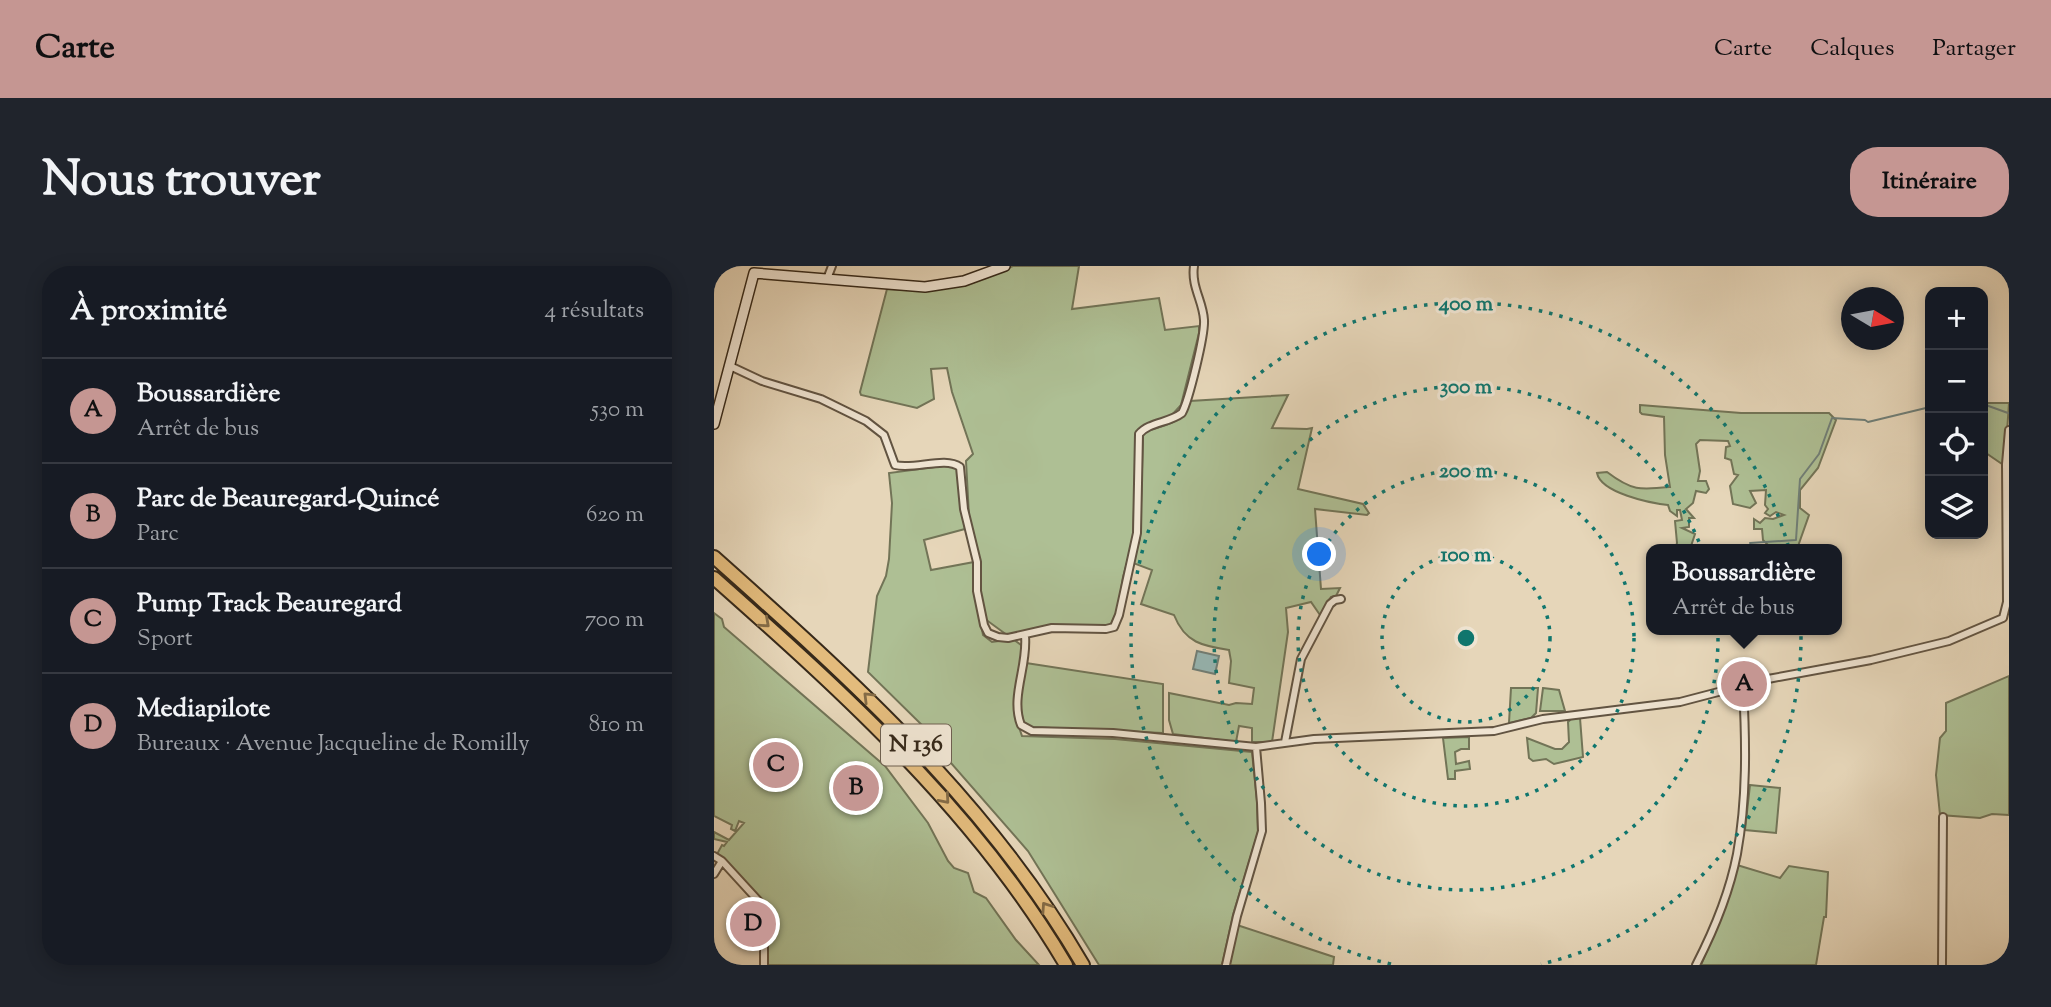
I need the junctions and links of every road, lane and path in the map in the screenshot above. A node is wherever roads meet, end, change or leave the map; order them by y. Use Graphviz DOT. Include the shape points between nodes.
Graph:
graph roads {
  1 [pos="832,266"];
  2 [pos="1005,266"];
  3 [pos="1194,266"];
  4 [pos="750,270"];
  5 [pos="827,279"];
  6 [pos="730,366"];
  7 [pos="714,424"];
  8 [pos="2009,430"];
  9 [pos="714,557"];
  10 [pos="714,578"];
  11 [pos="1341,599"];
  12 [pos="1025,636"];
  13 [pos="1743,687"];
  14 [pos="1285,742"];
  15 [pos="1256,747"];
  16 [pos="1943,817"];
  17 [pos="714,856"];
  18 [pos="722,861"];
  19 [pos="714,874"];
  20 [pos="764,965"];
  21 [pos="1066,965"];
  22 [pos="1083,965"];
  23 [pos="1226,965"];
  24 [pos="1696,965"];
  25 [pos="1942,965"];
  1 -- 5 [label="street"];
  2 -- 5 [label="street" via="932,287"];
  3 -- 12 [label="street" via="1193,281 1204,322 1202,339 1186,404 1178,416 1147,427 1139,435 1137,533 1114,626 1052,628"];
  4 -- 5 [label="street"];
  4 -- 6 [label="street"];
  6 -- 7 [label="street"];
  6 -- 12 [label="street" via="821,399 866,421 884,435 895,465 957,464 977,557 976,586 984,625 998,637"];
  8 -- 13 [label="street" via="2003,618 1940,644"];
  22 -- 9 [label="highway, N 136, one-way" via="1016,864 929,759 857,686"];
  10 -- 21 [label="highway, N 136, one-way" via="846,696 917,767 989,852"];
  11 -- 14 [label="street" via="1330,604 1303,654"];
  12 -- 15 [label="street" via="1017,708 1025,729"];
  13 -- 14 [label="street" via="1680,702 1537,720 1494,731"];
  13 -- 24 [label="street" via="1746,751 1737,851"];
  14 -- 15 [label="street"];
  15 -- 23 [label="street" via="1262,831"];
  16 -- 25 [label="street"];
  17 -- 18 [label="street"];
  18 -- 19 [label="street"];
  18 -- 20 [label="street" via="764,907"];
}
